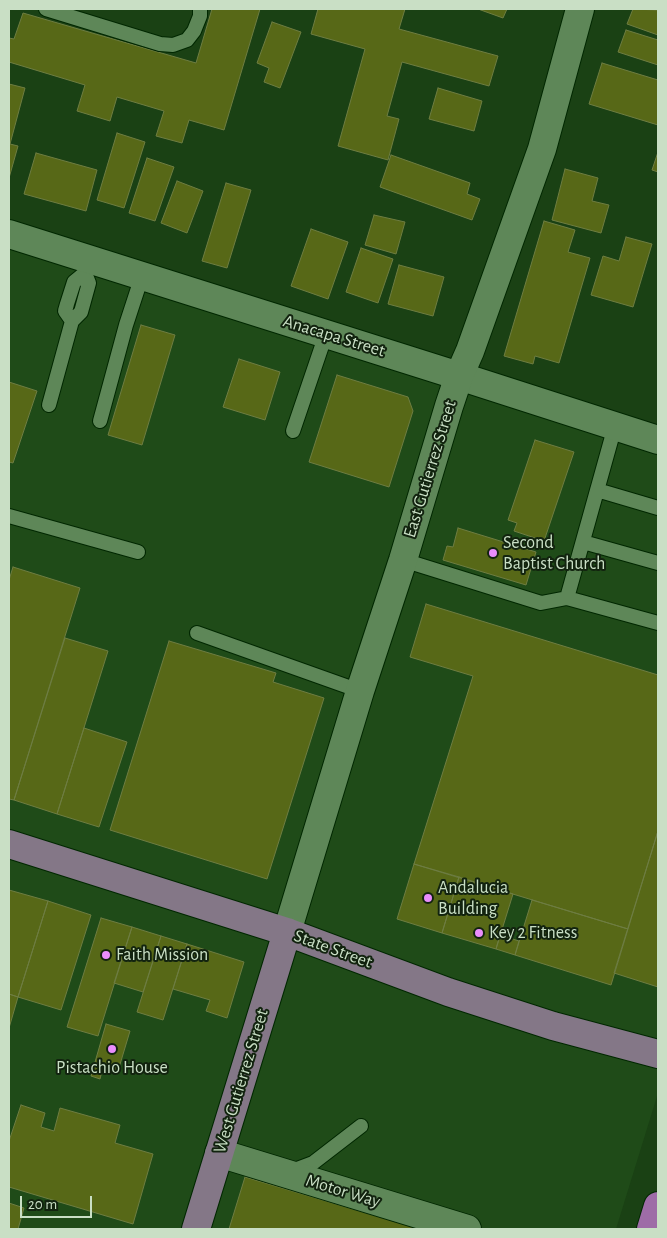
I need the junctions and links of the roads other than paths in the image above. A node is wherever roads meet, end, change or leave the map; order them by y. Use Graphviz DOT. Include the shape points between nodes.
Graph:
graph roads {
  1 [pos="46,9"];
  2 [pos="200,9"];
  3 [pos="580,9"];
  4 [pos="9,234"];
  5 [pos="87,266"];
  6 [pos="142,276"];
  7 [pos="326,334"];
  8 [pos="459,376"];
  9 [pos="49,405"];
  10 [pos="100,421"];
  11 [pos="615,426"];
  12 [pos="293,431"];
  13 [pos="658,440"];
  14 [pos="597,490"];
  15 [pos="658,508"];
  16 [pos="9,516"];
  17 [pos="583,542"];
  18 [pos="138,552"];
  19 [pos="403,560"];
  20 [pos="658,563"];
  21 [pos="567,598"];
  22 [pos="658,623"];
  23 [pos="197,633"];
  24 [pos="360,691"];
  25 [pos="9,844"];
  26 [pos="287,932"];
  27 [pos="658,1054"];
  28 [pos="362,1126"];
  29 [pos="219,1153"];
  30 [pos="285,1173"];
  31 [pos="658,1206"];
  32 [pos="196,1229"];
  33 [pos="467,1229"];
  34 [pos="651,1229"];
  1 -- 2 [label="lane" via="160,44 173,45 187,40 194,31"];
  3 -- 8 [label="main road, East Gutierrez Street" via="542,149"];
  4 -- 5 [label="main road, Anacapa Street"];
  5 -- 6 [label="main road, Anacapa Street"];
  5 -- 9 [label="lane" via="74,282 67,304 66,310 72,321"];
  6 -- 7 [label="main road, Anacapa Street"];
  6 -- 10 [label="lane"];
  7 -- 8 [label="main road, Anacapa Street"];
  7 -- 12 [label="lane"];
  8 -- 11 [label="main road, Anacapa Street"];
  8 -- 19 [label="main road, East Gutierrez Street"];
  11 -- 13 [label="main road, Anacapa Street"];
  11 -- 14 [label="lane"];
  14 -- 15 [label="lane"];
  14 -- 17 [label="lane"];
  16 -- 18 [label="lane"];
  17 -- 20 [label="lane"];
  17 -- 21 [label="lane"];
  19 -- 21 [label="lane" via="541,603"];
  19 -- 24 [label="main road, East Gutierrez Street"];
  21 -- 22 [label="lane"];
  23 -- 24 [label="lane"];
  24 -- 26 [label="main road, East Gutierrez Street"];
  25 -- 26 [label="main road, State Street"];
  26 -- 27 [label="main road, State Street" via="448,992 553,1026"];
  26 -- 29 [label="main road, West Gutierrez Street"];
  28 -- 30 [label="lane" via="314,1163"];
  29 -- 30 [label="main road, Motor Way"];
  29 -- 32 [label="main road, West Gutierrez Street"];
  30 -- 33 [label="main road, Motor Way"];
  31 -- 34 [label="highway"];
}
